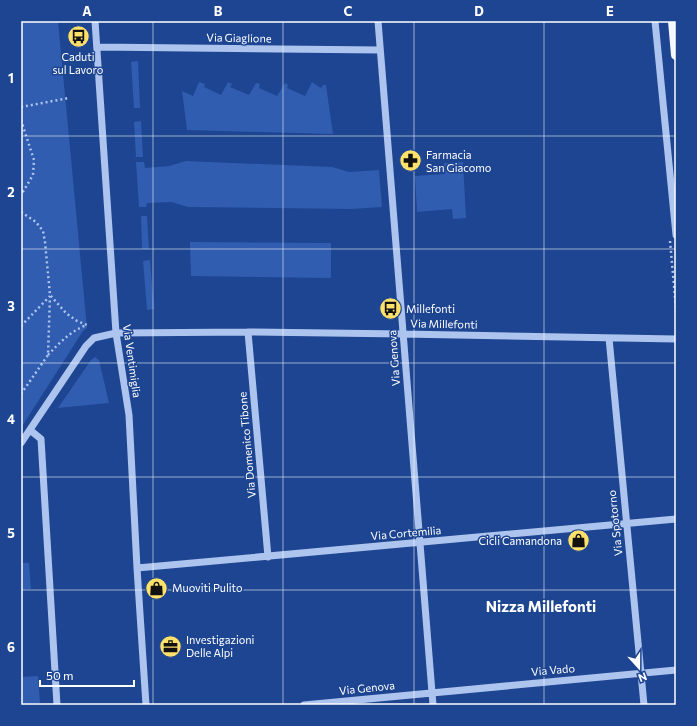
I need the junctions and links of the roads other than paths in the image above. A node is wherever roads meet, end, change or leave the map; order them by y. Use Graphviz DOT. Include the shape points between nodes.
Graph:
graph roads {
  1 [pos="95,21"];
  2 [pos="378,21"];
  3 [pos="655,21"];
  4 [pos="673,21"];
  5 [pos="97,47"];
  6 [pos="380,50"];
  7 [pos="676,55"];
  8 [pos="676,235"];
  9 [pos="248,332"];
  10 [pos="116,333"];
  11 [pos="403,334"];
  12 [pos="608,338"];
  13 [pos="676,339"];
  14 [pos="30,430"];
  15 [pos="21,443"];
  16 [pos="676,519"];
  17 [pos="627,524"];
  18 [pos="420,543"];
  19 [pos="268,557"];
  20 [pos="137,568"];
  21 [pos="676,670"];
  22 [pos="641,673"];
  23 [pos="433,693"];
  24 [pos="57,705"];
  25 [pos="146,705"];
  26 [pos="304,705"];
  27 [pos="433,705"];
  28 [pos="644,705"];
  1 -- 5 [label="street, Via Ventimiglia"];
  2 -- 6 [label="street, Via Genova"];
  3 -- 8 [label="street"];
  4 -- 7 [label="main road"];
  5 -- 6 [label="street, Via Giaglione"];
  5 -- 10 [label="street, Via Ventimiglia"];
  6 -- 11 [label="street, Via Genova"];
  9 -- 10 [label="street, Via Millefonti"];
  9 -- 11 [label="street, Via Millefonti"];
  9 -- 19 [label="street, Via Domenico Tibone"];
  10 -- 14 [label="street, Via Millefonti" via="94,338 86,346"];
  10 -- 20 [label="street, Via Ventimiglia" via="129,415"];
  11 -- 12 [label="street, Via Millefonti"];
  11 -- 18 [label="street, Via Genova"];
  12 -- 13 [label="street, Via Millefonti"];
  12 -- 17 [label="street, Via Spotorno"];
  14 -- 15 [label="street"];
  14 -- 24 [label="street" via="41,439"];
  16 -- 17 [label="street, Via Cortemilia"];
  17 -- 18 [label="street, Via Cortemilia"];
  17 -- 22 [label="street, Via Spotorno"];
  18 -- 19 [label="street, Via Cortemilia"];
  18 -- 23 [label="street, Via Genova"];
  19 -- 20 [label="street, Via Cortemilia"];
  20 -- 25 [label="street, Via Ventimiglia"];
  21 -- 22 [label="street, Via Vado"];
  22 -- 23 [label="street, Via Vado"];
  22 -- 28 [label="street, Via Spotorno"];
  23 -- 26 [label="street, Via Genova"];
  23 -- 27 [label="street, Via Genova"];
}
